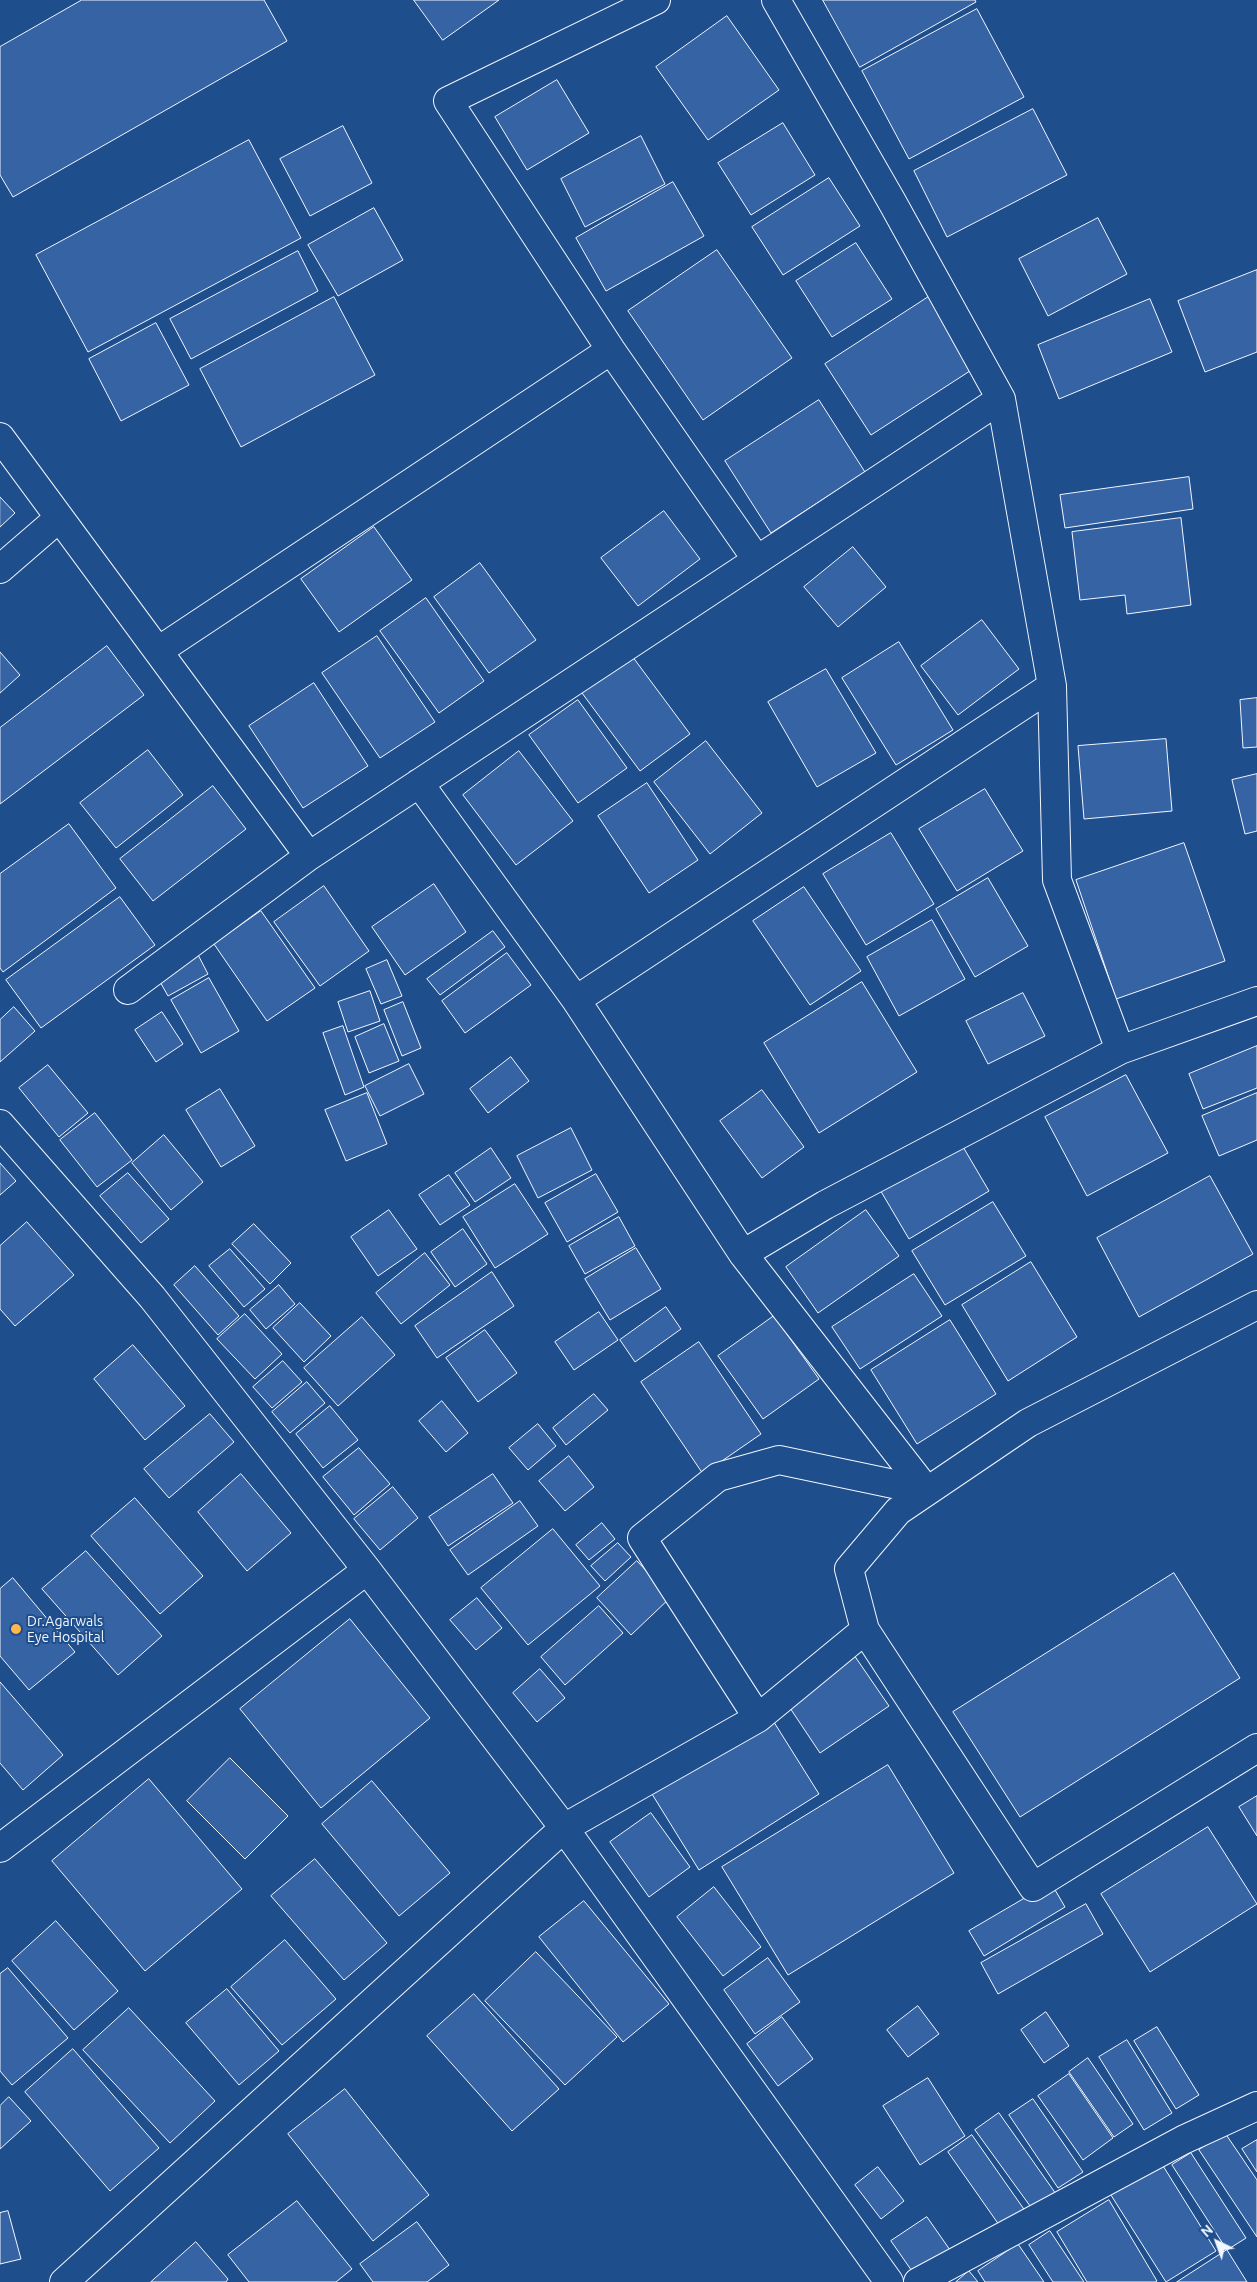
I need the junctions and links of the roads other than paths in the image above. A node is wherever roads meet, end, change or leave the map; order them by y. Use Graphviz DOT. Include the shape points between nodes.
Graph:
graph roads {
  1 [pos="656,0"];
  2 [pos="776,0"];
  3 [pos="611,350"];
  4 [pos="1001,399"];
  5 [pos="0,437"];
  6 [pos="59,518"];
  7 [pos="757,560"];
  8 [pos="0,569"];
  9 [pos="158,651"];
  10 [pos="1052,686"];
  11 [pos="419,782"];
  12 [pos="309,856"];
  13 [pos="128,990"];
  14 [pos="576,1000"];
  15 [pos="1257,1001"];
  16 [pos="1120,1050"];
  17 [pos="0,1124"];
  18 [pos="742,1254"];
  19 [pos="1257,1306"];
  20 [pos="927,1491"];
  21 [pos="367,1570"];
  22 [pos="865,1630"];
  23 [pos="758,1718"];
  24 [pos="1257,1748"];
  25 [pos="564,1828"];
  26 [pos="0,1848"];
  27 [pos="1257,2106"];
  28 [pos="64,2282"];
  29 [pos="889,2282"];
  30 [pos="918,2282"];
  1 -- 3 [label="street" via="448,101"];
  2 -- 4 [label="street" via="892,200"];
  3 -- 7 [label="street"];
  3 -- 9 [label="street"];
  4 -- 7 [label="street"];
  4 -- 10 [label="street"];
  5 -- 6 [label="street"];
  6 -- 8 [label="street"];
  6 -- 9 [label="street"];
  7 -- 11 [label="street"];
  9 -- 12 [label="street"];
  10 -- 14 [label="street"];
  10 -- 16 [label="street" via="1057,880"];
  11 -- 12 [label="street"];
  11 -- 14 [label="street"];
  12 -- 13 [label="street"];
  14 -- 18 [label="street"];
  15 -- 16 [label="street"];
  16 -- 18 [label="street" via="825,1205"];
  17 -- 21 [label="street" via="152,1296"];
  18 -- 20 [label="street"];
  19 -- 20 [label="street" via="1028,1424"];
  20 -- 22 [label="street" via="898,1510 849,1569"];
  20 -- 23 [label="street" via="779,1460 718,1477 642,1538"];
  21 -- 25 [label="street"];
  21 -- 26 [label="street"];
  22 -- 23 [label="street"];
  22 -- 24 [label="street" via="1033,1887"];
  23 -- 25 [label="street"];
  25 -- 28 [label="street"];
  25 -- 29 [label="street"];
  27 -- 30 [label="street" via="1183,2140"];
}
